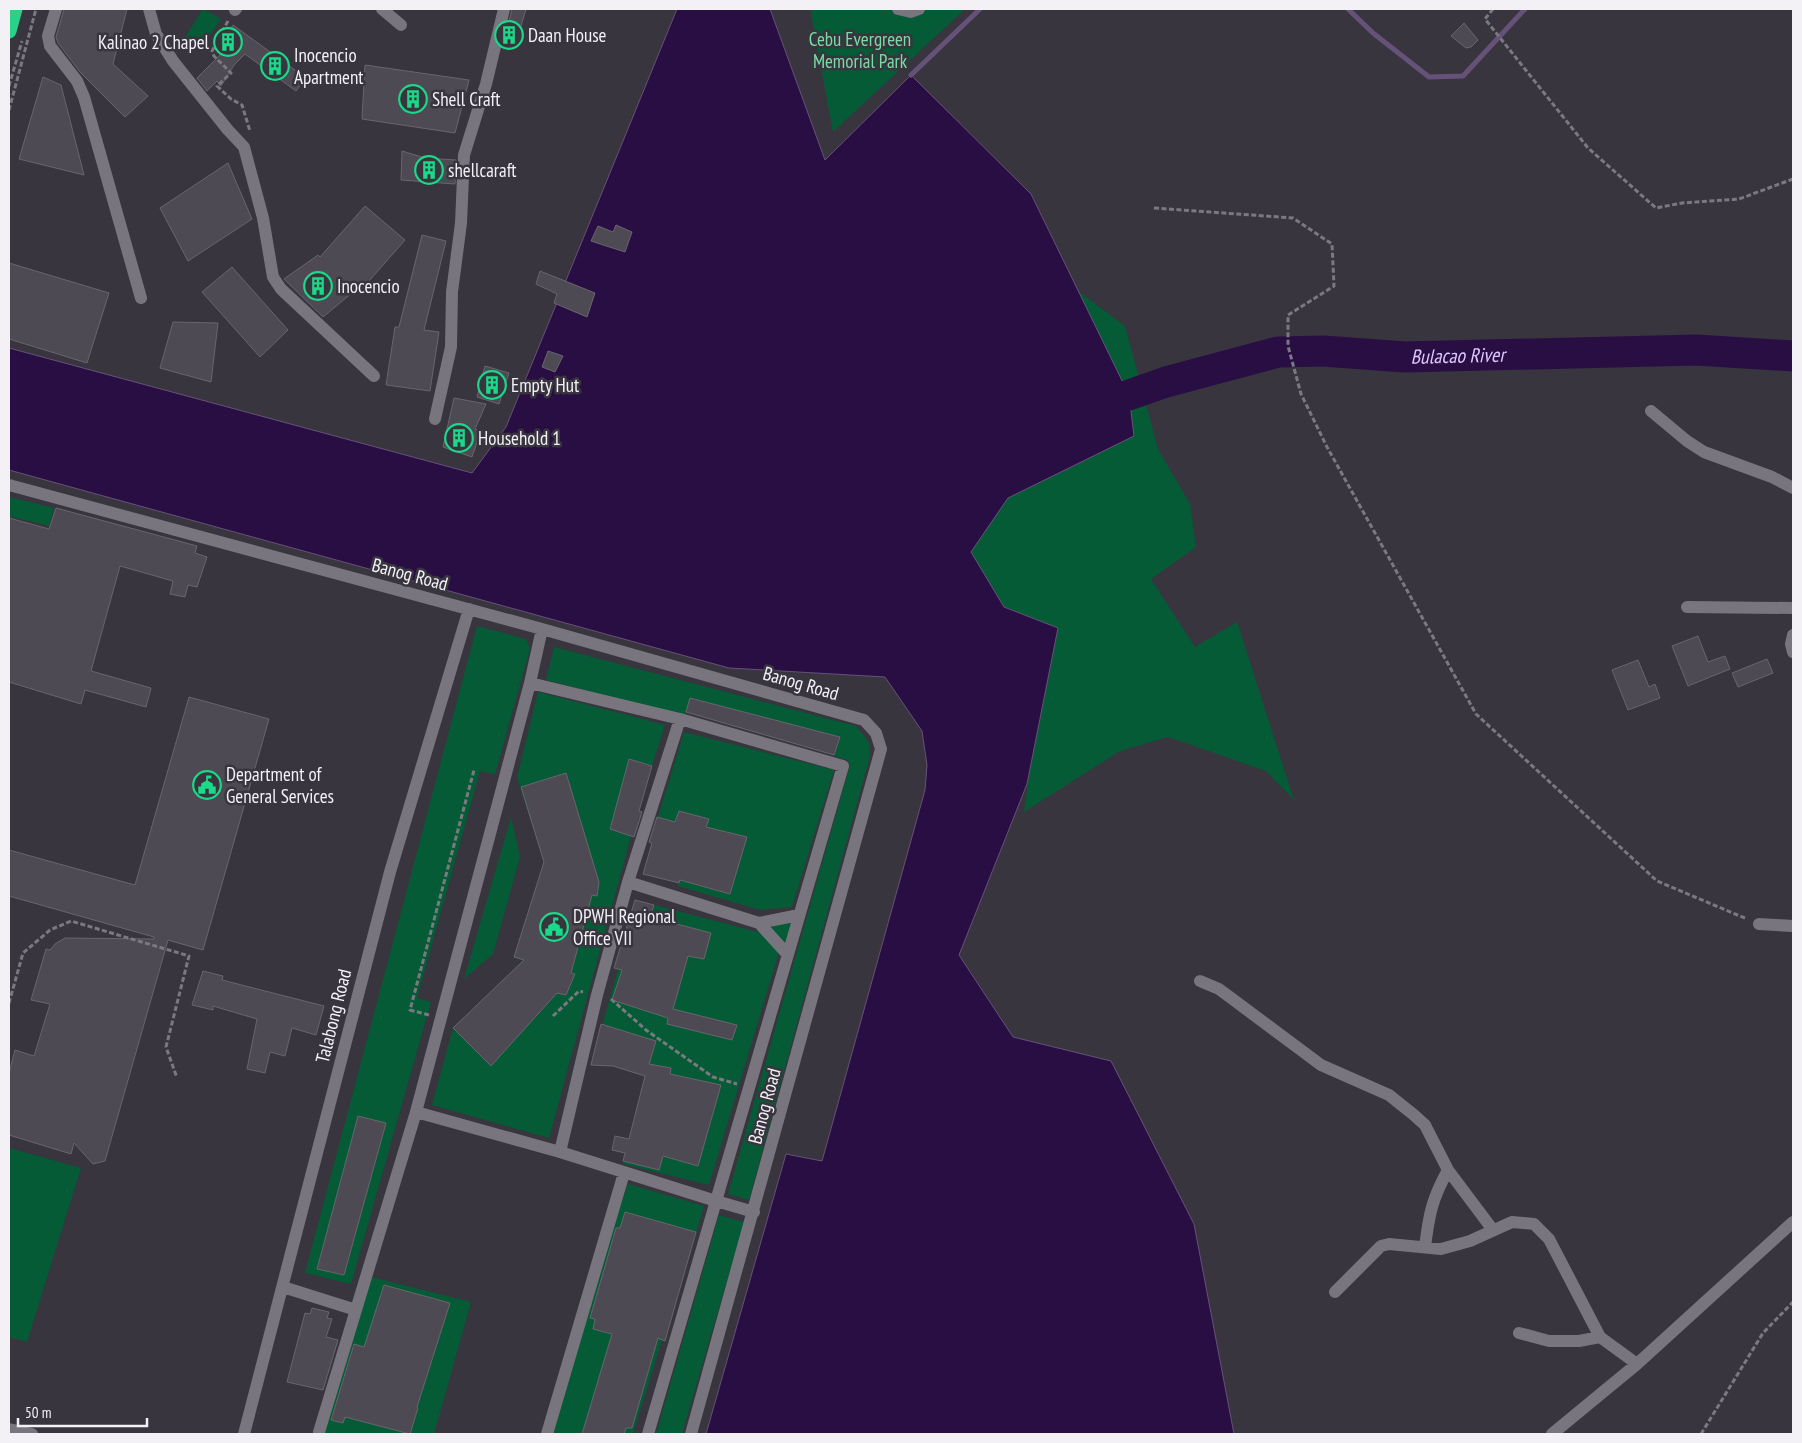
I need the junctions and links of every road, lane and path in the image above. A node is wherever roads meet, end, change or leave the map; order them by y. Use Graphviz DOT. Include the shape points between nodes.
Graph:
graph roads {
  1 [pos="15,9"];
  2 [pos="31,9"];
  3 [pos="36,9"];
  4 [pos="56,9"];
  5 [pos="149,9"];
  6 [pos="382,9"];
  7 [pos="504,9"];
  8 [pos="898,9"];
  9 [pos="919,9"];
  10 [pos="1493,9"];
  11 [pos="236,10"];
  12 [pos="29,17"];
  13 [pos="401,24"];
  14 [pos="16,33"];
  15 [pos="9,86"];
  16 [pos="9,110"];
  17 [pos="250,135"];
  18 [pos="1793,179"];
  19 [pos="1154,208"];
  20 [pos="141,298"];
  21 [pos="374,376"];
  22 [pos="1651,411"];
  23 [pos="436,419"];
  24 [pos="9,485"];
  25 [pos="1793,488"];
  26 [pos="1687,607"];
  27 [pos="1793,608"];
  28 [pos="469,609"];
  29 [pos="542,629"];
  30 [pos="1793,635"];
  31 [pos="1793,652"];
  32 [pos="530,684"];
  33 [pos="680,719"];
  34 [pos="474,770"];
  35 [pos="628,882"];
  36 [pos="799,915"];
  37 [pos="759,923"];
  38 [pos="1759,924"];
  39 [pos="1793,926"];
  40 [pos="788,955"];
  41 [pos="1200,981"];
  42 [pos="597,995"];
  43 [pos="9,1003"];
  44 [pos="553,1016"];
  45 [pos="441,1019"];
  46 [pos="177,1078"];
  47 [pos="750,1087"];
  48 [pos="416,1112"];
  49 [pos="560,1152"];
  50 [pos="1448,1170"];
  51 [pos="624,1172"];
  52 [pos="716,1201"];
  53 [pos="754,1212"];
  54 [pos="1793,1222"];
  55 [pos="1493,1230"];
  56 [pos="1425,1247"];
  57 [pos="283,1287"];
  58 [pos="1335,1292"];
  59 [pos="1793,1302"];
  60 [pos="356,1310"];
  61 [pos="1519,1332"];
  62 [pos="1600,1337"];
  63 [pos="1638,1364"];
  64 [pos="9,1429"];
  65 [pos="319,1432"];
  66 [pos="32,1434"];
  67 [pos="244,1434"];
  68 [pos="547,1434"];
  69 [pos="648,1434"];
  70 [pos="691,1434"];
  71 [pos="1552,1434"];
  72 [pos="1701,1434"];
  1 -- 14 [label="highway"];
  2 -- 12 [label="path"];
  3 -- 16 [label="path"];
  4 -- 20 [label="street" via="48,36 50,46 77,81 84,96"];
  5 -- 21 [label="street" via="156,34 172,61 244,147 264,218 273,276 277,283"];
  6 -- 13 [label="street"];
  7 -- 23 [label="street" via="464,155 450,347"];
  8 -- 9 [label="street" via="911,12"];
  10 -- 18 [label="path" via="1485,19 1588,148 1656,208 1739,199"];
  11 -- 17 [label="path" via="212,51 231,73 217,86 242,105"];
  14 -- 15 [label="path"];
  19 -- 38 [label="path" via="1293,218 1332,244 1334,286 1288,315 1288,346 1301,394 1327,447 1476,714 1657,881"];
  22 -- 25 [label="street" via="1704,452"];
  24 -- 28 [label="street, Banog Road"];
  26 -- 27 [label="street"];
  28 -- 29 [label="street, Banog Road"];
  28 -- 57 [label="street, Talabong Road" via="390,872"];
  29 -- 32 [label="street"];
  29 -- 53 [label="street, Banog Road" via="864,720 876,733 881,749"];
  30 -- 31 [label="street"];
  32 -- 33 [label="street"];
  32 -- 45 [label="street"];
  33 -- 35 [label="street"];
  33 -- 36 [label="street" via="843,766"];
  34 -- 45 [label="path" via="410,1010"];
  35 -- 37 [label="street"];
  35 -- 42 [label="street"];
  36 -- 37 [label="street"];
  36 -- 40 [label="street"];
  37 -- 40 [label="street"];
  38 -- 39 [label="street"];
  40 -- 47 [label="street"];
  41 -- 50 [label="street" via="1219,989 1321,1065 1389,1095 1425,1125"];
  42 -- 44 [label="path" via="579,991"];
  42 -- 47 [label="path" via="611,999 646,1030 713,1077"];
  42 -- 49 [label="street"];
  43 -- 46 [label="path" via="23,953 50,930 71,921 189,956 166,1047"];
  45 -- 48 [label="street"];
  47 -- 52 [label="street"];
  48 -- 49 [label="street"];
  48 -- 60 [label="street"];
  49 -- 51 [label="street"];
  50 -- 55 [label="street"];
  50 -- 56 [label="street" via="1429,1215"];
  51 -- 52 [label="street"];
  51 -- 68 [label="street"];
  52 -- 53 [label="street"];
  52 -- 69 [label="street"];
  53 -- 70 [label="street, Banog Road"];
  54 -- 63 [label="street"];
  55 -- 56 [label="street" via="1441,1249"];
  55 -- 62 [label="street" via="1512,1222 1534,1224 1549,1239"];
  56 -- 58 [label="street" via="1381,1246"];
  57 -- 60 [label="street"];
  57 -- 67 [label="street, Talabong Road"];
  59 -- 72 [label="path" via="1763,1333"];
  60 -- 65 [label="street"];
  61 -- 62 [label="street" via="1549,1340 1579,1341"];
  62 -- 63 [label="street"];
  63 -- 71 [label="street"];
  64 -- 66 [label="street"];
}
